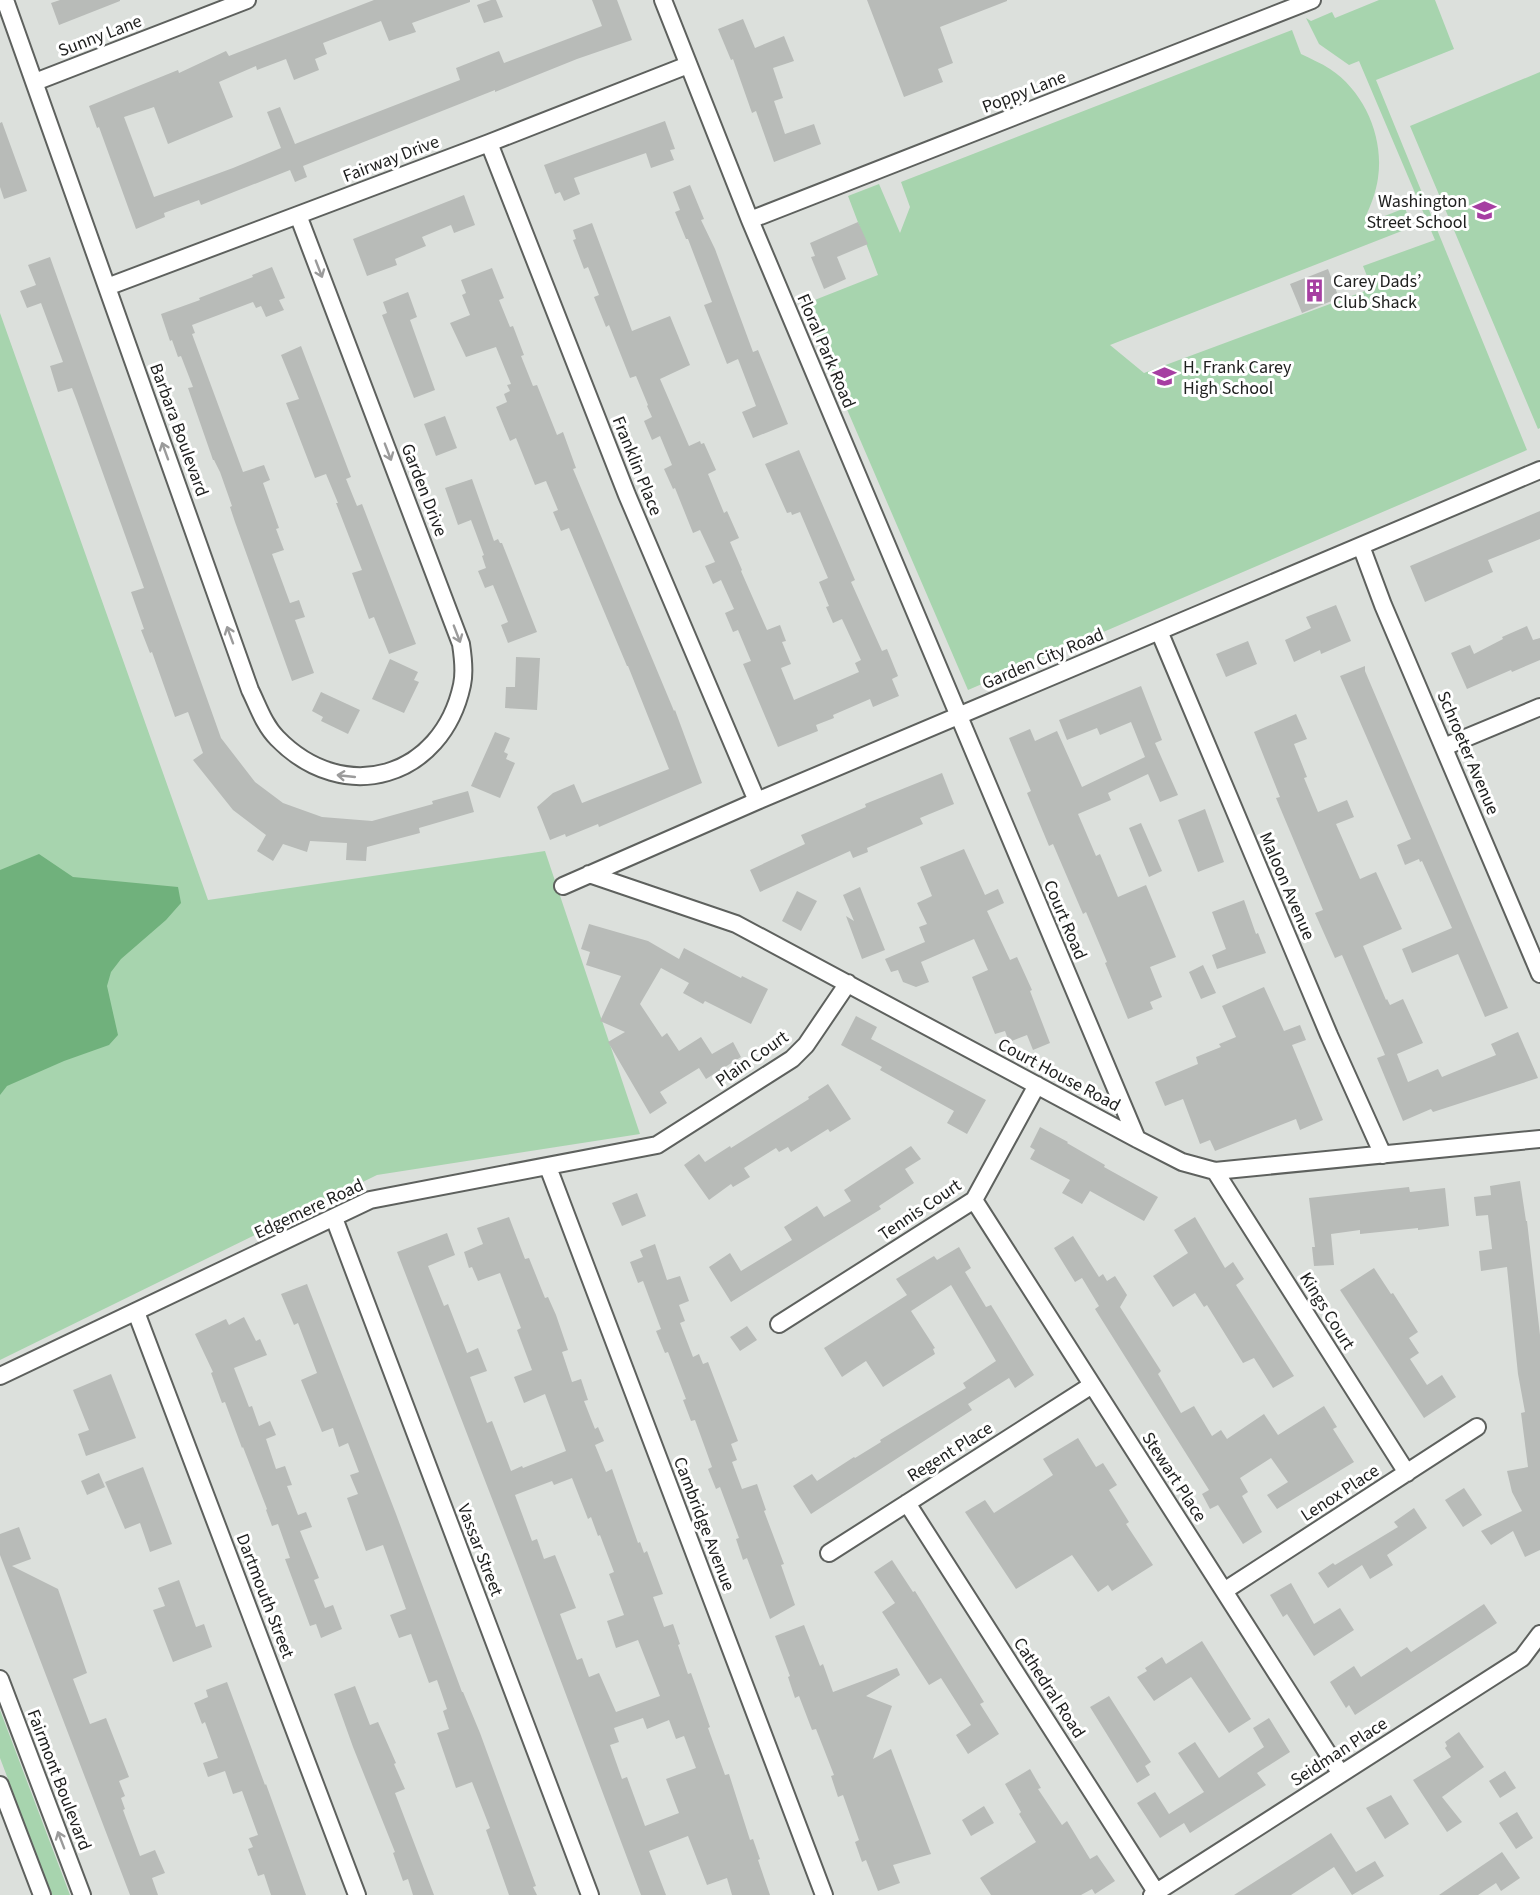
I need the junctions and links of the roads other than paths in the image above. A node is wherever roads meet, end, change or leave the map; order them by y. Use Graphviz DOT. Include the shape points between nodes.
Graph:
graph roads {
  1 [pos="5,0"];
  2 [pos="247,0"];
  3 [pos="663,0"];
  4 [pos="1312,0"];
  5 [pos="688,65"];
  6 [pos="35,82"];
  7 [pos="489,143"];
  8 [pos="298,215"];
  9 [pos="750,220"];
  10 [pos="107,287"];
  11 [pos="1540,470"];
  12 [pos="1361,546"];
  13 [pos="1159,631"];
  14 [pos="1540,707"];
  15 [pos="958,716"];
  16 [pos="1444,747"];
  17 [pos="403,767"];
  18 [pos="757,801"];
  19 [pos="589,874"];
  20 [pos="563,886"];
  21 [pos="1540,974"];
  22 [pos="848,983"];
  23 [pos="1037,1085"];
  24 [pos="1137,1139"];
  25 [pos="1540,1139"];
  26 [pos="657,1145"];
  27 [pos="1383,1155"];
  28 [pos="548,1167"];
  29 [pos="1215,1171"];
  30 [pos="974,1200"];
  31 [pos="334,1218"];
  32 [pos="136,1311"];
  33 [pos="779,1324"];
  34 [pos="0,1376"];
  35 [pos="1092,1385"];
  36 [pos="1477,1427"];
  37 [pos="1407,1473"];
  38 [pos="907,1503"];
  39 [pos="829,1553"];
  40 [pos="1224,1592"];
  41 [pos="1540,1634"];
  42 [pos="0,1679"];
  43 [pos="1341,1774"];
  44 [pos="0,1785"];
  45 [pos="1156,1894"];
  46 [pos="42,1895"];
  47 [pos="82,1895"];
  48 [pos="357,1895"];
  49 [pos="590,1895"];
  50 [pos="824,1895"];
  1 -- 6 [label="street, Barbara Boulevard"];
  2 -- 6 [label="street, Sunny Lane"];
  3 -- 5 [label="street, Floral Park Road"];
  4 -- 9 [label="street, Poppy Lane"];
  5 -- 7 [label="street, Fairway Drive"];
  5 -- 9 [label="street, Floral Park Road"];
  6 -- 10 [label="street, Barbara Boulevard"];
  7 -- 8 [label="street, Fairway Drive"];
  7 -- 18 [label="street, Franklin Place" via="627,495"];
  8 -- 10 [label="street, Fairway Drive"];
  8 -- 17 [label="street, Garden Drive, one-way" via="461,644 463,684 451,720 432,746"];
  9 -- 15 [label="street, Floral Park Road"];
  17 -- 10 [label="street, Barbara Boulevard, one-way" via="368,776 335,775 296,755 265,723"];
  11 -- 12 [label="street, Garden City Road"];
  12 -- 13 [label="street, Garden City Road"];
  12 -- 16 [label="street, Schroeter Avenue"];
  13 -- 15 [label="street, Garden City Road"];
  13 -- 27 [label="street, Maloon Avenue"];
  14 -- 16 [label="street"];
  15 -- 18 [label="street, Garden City Road"];
  15 -- 24 [label="street, Court Road"];
  16 -- 21 [label="street, Schroeter Avenue"];
  18 -- 19 [label="street, Garden City Road"];
  19 -- 20 [label="street, Garden City Road"];
  19 -- 22 [label="street, Court House Road" via="736,924"];
  22 -- 23 [label="street, Court House Road"];
  22 -- 26 [label="street, Plain Court" via="792,1059"];
  23 -- 24 [label="street, Court House Road"];
  23 -- 30 [label="street, Tennis Court"];
  24 -- 29 [label="street, Court House Road" via="1182,1162"];
  25 -- 27 [label="street, Court House Road"];
  26 -- 28 [label="street, Edgemere Road"];
  27 -- 29 [label="street, Court House Road"];
  28 -- 31 [label="street, Edgemere Road" via="370,1200"];
  28 -- 50 [label="street, Cambridge Avenue"];
  29 -- 37 [label="street, Kings Court"];
  30 -- 33 [label="street, Tennis Court"];
  30 -- 35 [label="street, Stewart Place"];
  31 -- 32 [label="street, Edgemere Road"];
  31 -- 49 [label="street, Vassar Street"];
  32 -- 34 [label="street, Edgemere Road"];
  32 -- 48 [label="street, Dartmouth Street"];
  35 -- 38 [label="street, Regent Place"];
  35 -- 40 [label="street, Stewart Place"];
  36 -- 37 [label="street, Lenox Place"];
  37 -- 40 [label="street, Lenox Place"];
  38 -- 39 [label="street, Regent Place"];
  38 -- 45 [label="street, Cathedral Road"];
  40 -- 43 [label="street, Stewart Place"];
  41 -- 43 [label="street, Seidman Place" via="1522,1658"];
  47 -- 42 [label="street, Fairmont Boulevard, one-way"];
  43 -- 45 [label="street, Seidman Place"];
  44 -- 46 [label="street"];
}
